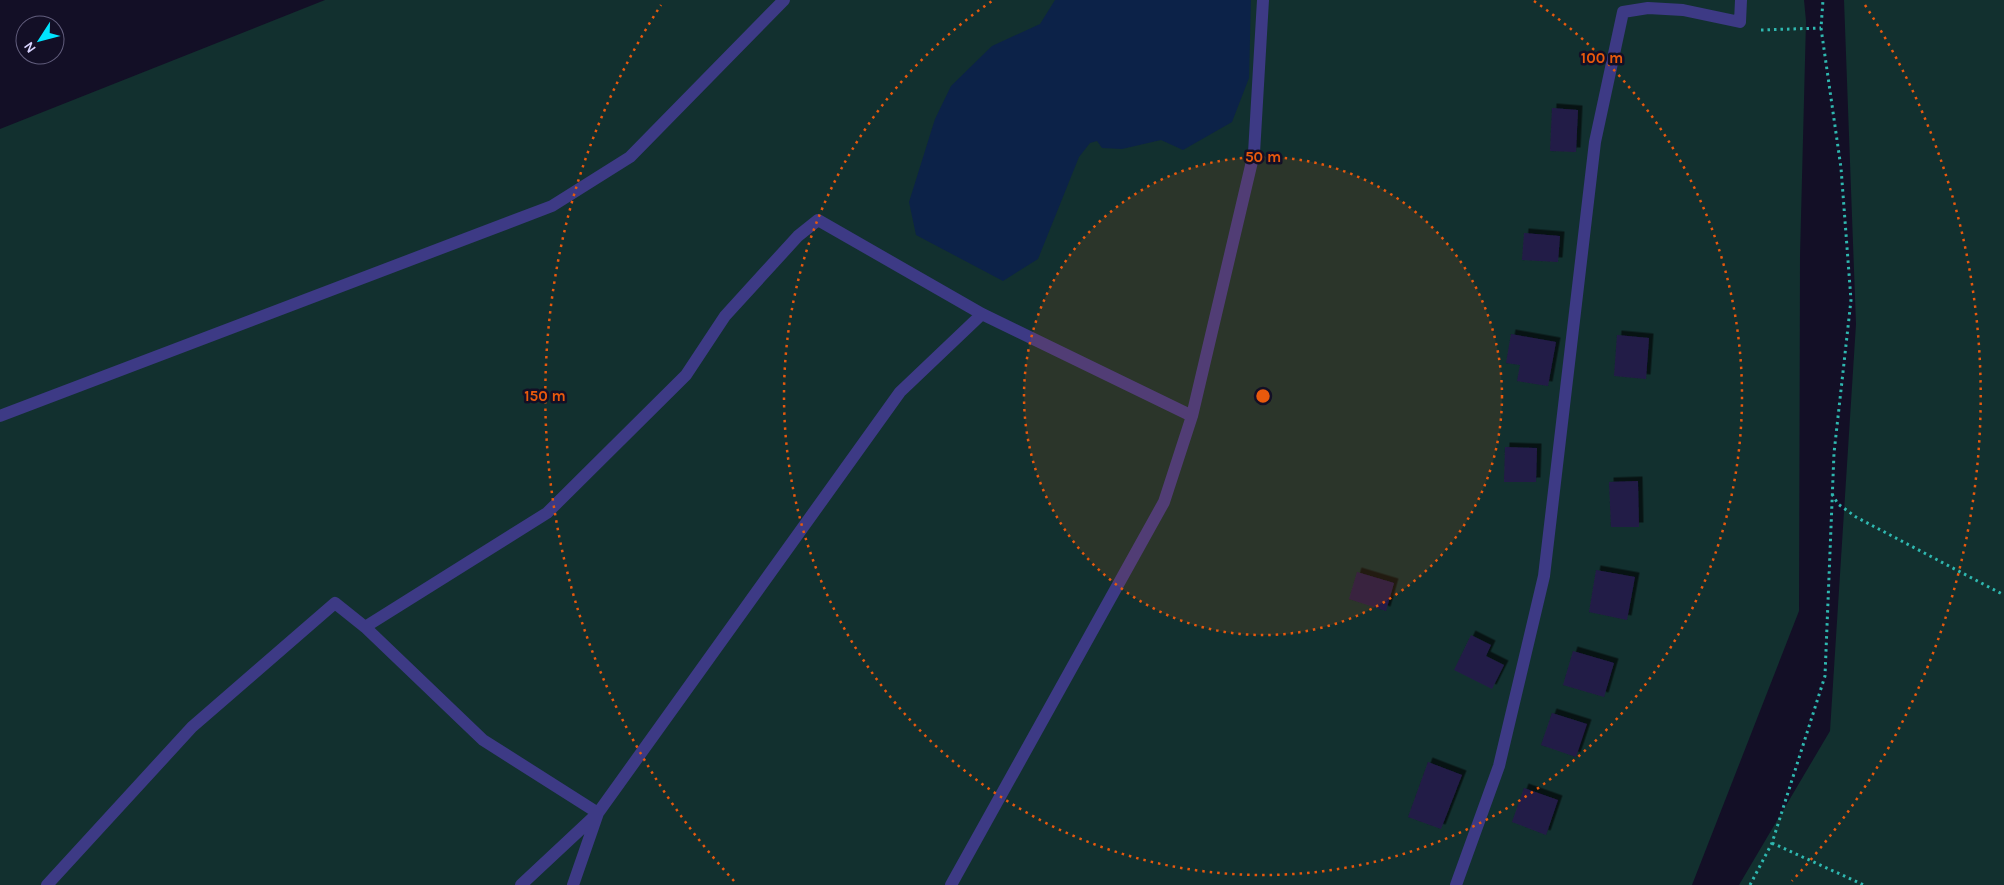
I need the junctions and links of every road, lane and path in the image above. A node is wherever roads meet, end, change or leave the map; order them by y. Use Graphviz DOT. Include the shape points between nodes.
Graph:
graph roads {
  1 [pos="784,0"];
  2 [pos="1263,0"];
  3 [pos="1742,0"];
  4 [pos="1823,0"];
  5 [pos="1740,22"];
  6 [pos="1822,28"];
  7 [pos="982,314"];
  8 [pos="0,416"];
  9 [pos="1192,416"];
  10 [pos="1832,493"];
  11 [pos="2004,595"];
  12 [pos="365,627"];
  13 [pos="598,812"];
  14 [pos="1772,843"];
  15 [pos="46,885"];
  16 [pos="521,885"];
  17 [pos="573,885"];
  18 [pos="951,885"];
  19 [pos="1456,885"];
  20 [pos="1750,885"];
  21 [pos="1864,885"];
  1 -- 8 [label="street" via="630,157 552,206"];
  2 -- 9 [label="street" via="1254,153"];
  3 -- 5 [label="street"];
  4 -- 6 [label="path"];
  5 -- 6 [label="path" via="1760,30"];
  5 -- 19 [label="street" via="1683,10 1648,8 1623,12 1595,142 1544,576 1499,766"];
  6 -- 10 [label="path" via="1841,168 1851,300"];
  7 -- 9 [label="street"];
  7 -- 12 [label="street" via="818,220 798,236 725,316 686,375 547,513"];
  7 -- 13 [label="street" via="900,392"];
  9 -- 18 [label="street" via="1164,502"];
  10 -- 11 [label="path" via="1838,504 1856,517"];
  10 -- 14 [label="path" via="1825,676"];
  12 -- 13 [label="street" via="483,740"];
  12 -- 15 [label="street" via="335,603 192,727"];
  13 -- 16 [label="street"];
  13 -- 17 [label="street"];
  14 -- 20 [label="path"];
  14 -- 21 [label="path"];
}
